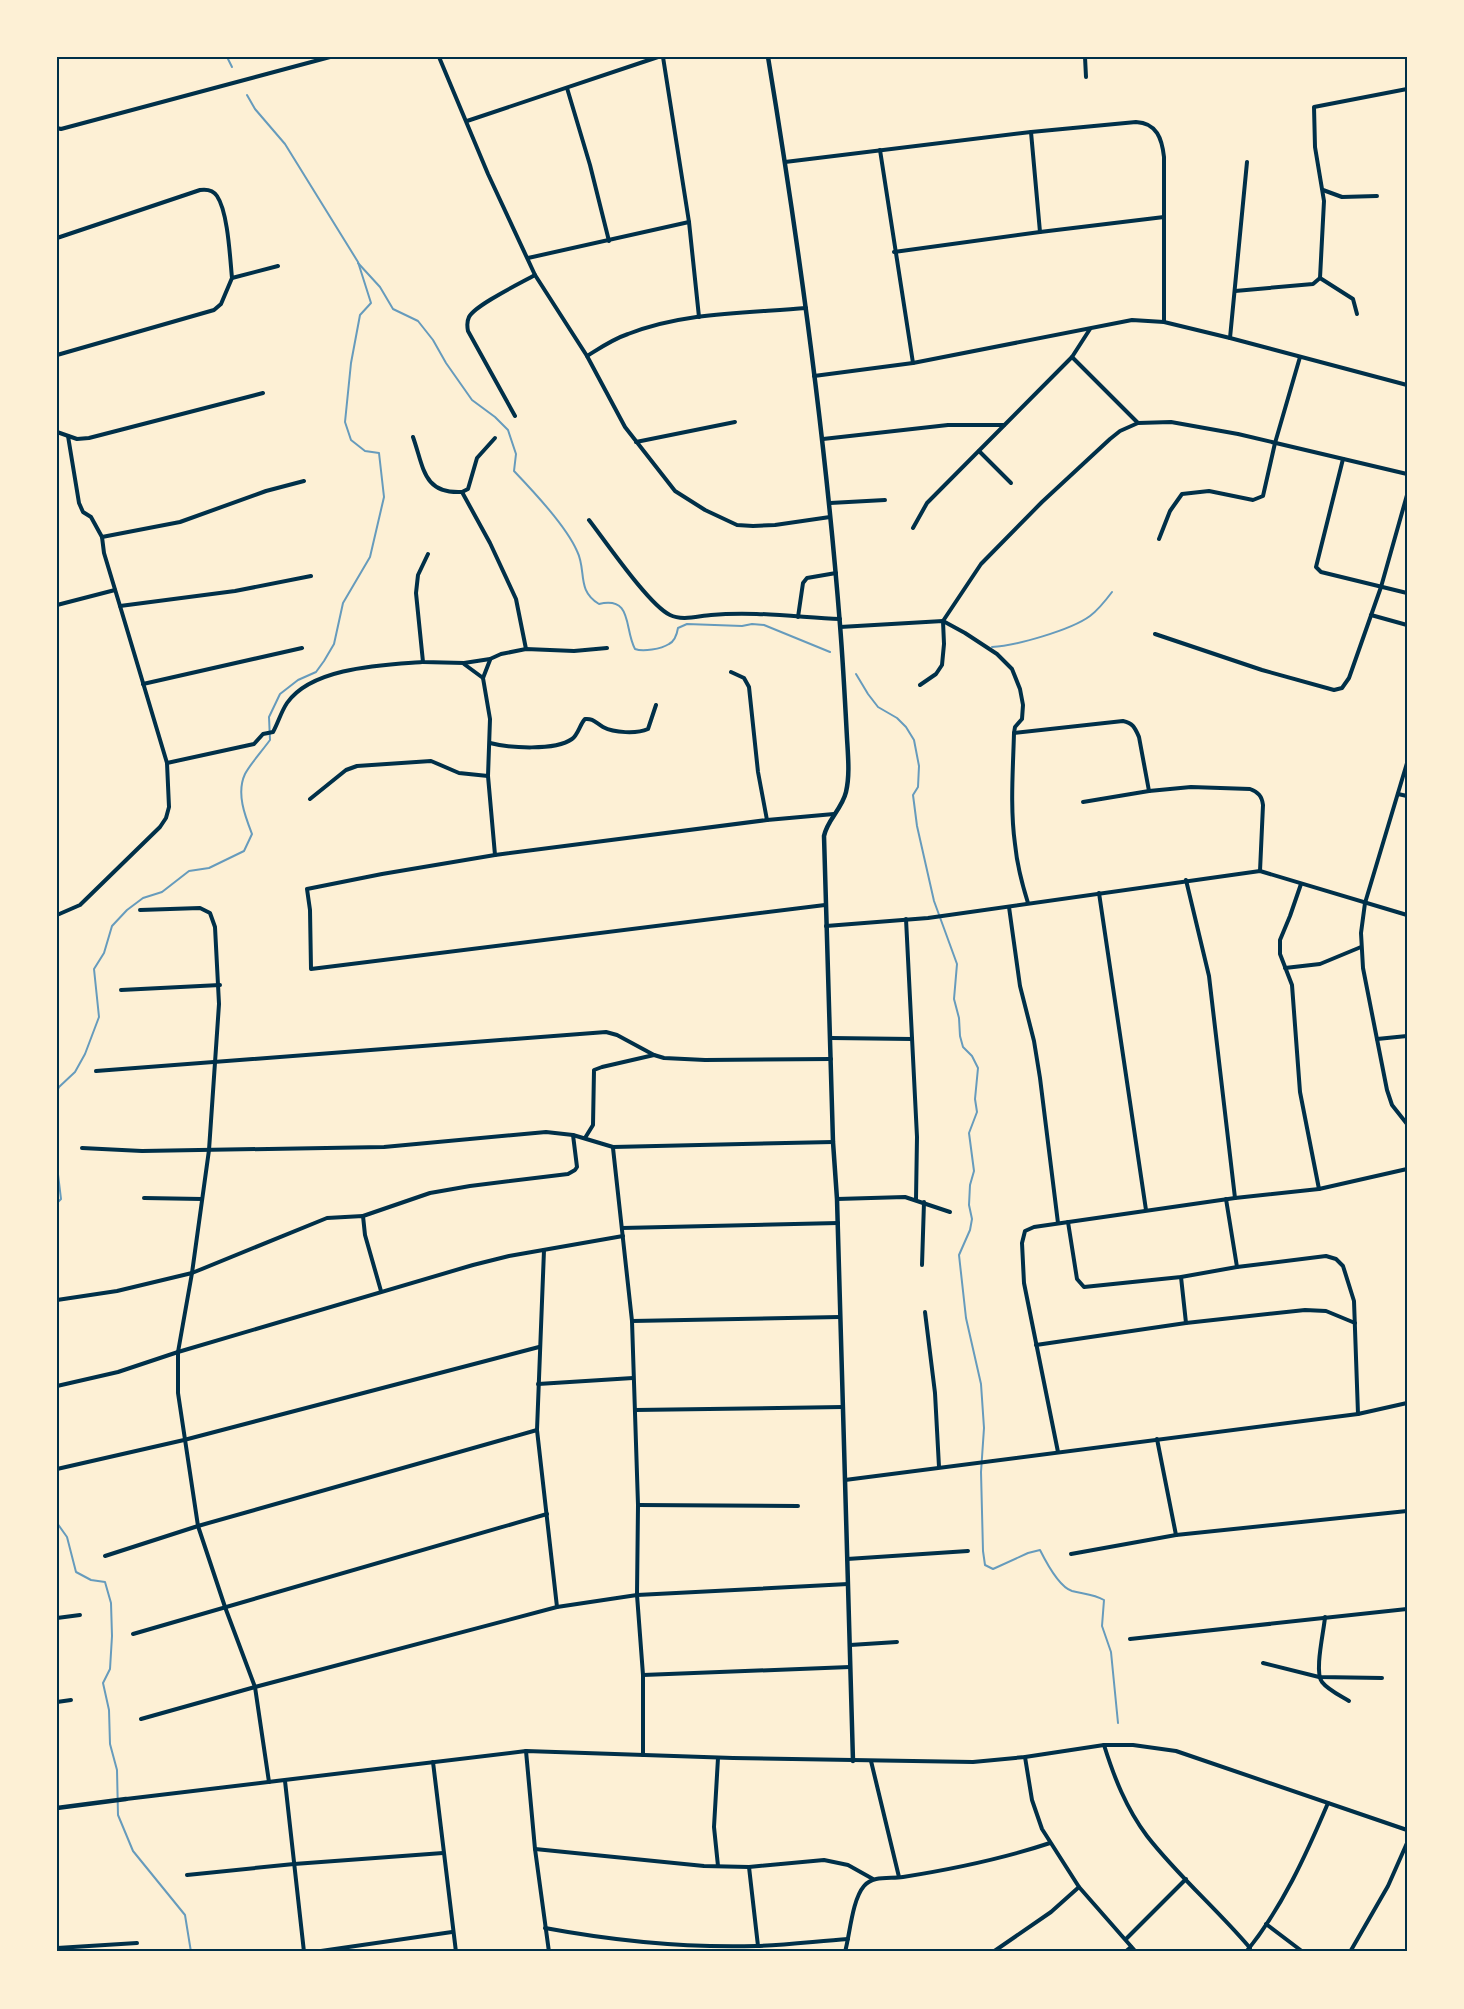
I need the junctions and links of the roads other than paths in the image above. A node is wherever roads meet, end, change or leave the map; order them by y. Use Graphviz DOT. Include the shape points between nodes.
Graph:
graph roads {
  1 [pos="330,57"];
  2 [pos="439,57"];
  3 [pos="658,57"];
  4 [pos="663,57"];
  5 [pos="768,57"];
  6 [pos="1084,57"];
  7 [pos="1086,77"];
  8 [pos="567,88"];
  9 [pos="1407,89"];
  10 [pos="466,121"];
  11 [pos="57,128"];
  12 [pos="1031,132"];
  13 [pos="880,150"];
  14 [pos="785,162"];
  15 [pos="1247,162"];
  16 [pos="1323,190"];
  17 [pos="1377,196"];
  18 [pos="1164,217"];
  19 [pos="689,222"];
  20 [pos="1040,231"];
  21 [pos="57,238"];
  22 [pos="609,241"];
  23 [pos="894,252"];
  24 [pos="528,258"];
  25 [pos="278,266"];
  26 [pos="535,275"];
  27 [pos="232,278"];
  28 [pos="1320,278"];
  29 [pos="1235,291"];
  30 [pos="806,308"];
  31 [pos="1357,314"];
  32 [pos="699,316"];
  33 [pos="1164,322"];
  34 [pos="1090,329"];
  35 [pos="1230,338"];
  36 [pos="57,355"];
  37 [pos="587,356"];
  38 [pos="1072,357"];
  39 [pos="1300,357"];
  40 [pos="913,363"];
  41 [pos="814,376"];
  42 [pos="1407,385"];
  43 [pos="263,393"];
  44 [pos="515,416"];
  45 [pos="735,422"];
  46 [pos="1138,423"];
  47 [pos="1005,426"];
  48 [pos="57,432"];
  49 [pos="68,436"];
  50 [pos="413,437"];
  51 [pos="495,438"];
  52 [pos="823,439"];
  53 [pos="636,442"];
  54 [pos="1275,443"];
  55 [pos="979,451"];
  56 [pos="1343,459"];
  57 [pos="1407,474"];
  58 [pos="304,481"];
  59 [pos="1011,483"];
  60 [pos="462,492"];
  61 [pos="1407,495"];
  62 [pos="885,500"];
  63 [pos="830,503"];
  64 [pos="831,516"];
  65 [pos="589,520"];
  66 [pos="913,528"];
  67 [pos="102,537"];
  68 [pos="1159,539"];
  69 [pos="428,554"];
  70 [pos="836,573"];
  71 [pos="310,576"];
  72 [pos="1381,587"];
  73 [pos="115,590"];
  74 [pos="1407,593"];
  75 [pos="57,605"];
  76 [pos="120,606"];
  77 [pos="1371,615"];
  78 [pos="798,617"];
  79 [pos="840,619"];
  80 [pos="943,621"];
  81 [pos="1407,625"];
  82 [pos="840,627"];
  83 [pos="1155,634"];
  84 [pos="302,648"];
  85 [pos="607,648"];
  86 [pos="526,649"];
  87 [pos="490,659"];
  88 [pos="423,662"];
  89 [pos="464,663"];
  90 [pos="731,672"];
  91 [pos="483,678"];
  92 [pos="143,684"];
  93 [pos="920,685"];
  94 [pos="656,705"];
  95 [pos="1014,733"];
  96 [pos="490,743"];
  97 [pos="167,763"];
  98 [pos="1407,763"];
  99 [pos="488,776"];
  100 [pos="1149,791"];
  101 [pos="1398,794"];
  102 [pos="1407,796"];
  103 [pos="310,799"];
  104 [pos="1083,802"];
  105 [pos="835,814"];
  106 [pos="767,820"];
  107 [pos="495,855"];
  108 [pos="1260,871"];
  109 [pos="1186,880"];
  110 [pos="1301,884"];
  111 [pos="1099,893"];
  112 [pos="1028,903"];
  113 [pos="1365,903"];
  114 [pos="825,905"];
  115 [pos="1009,907"];
  116 [pos="140,910"];
  117 [pos="57,915"];
  118 [pos="1407,915"];
  119 [pos="906,920"];
  120 [pos="826,926"];
  121 [pos="1361,947"];
  122 [pos="1285,968"];
  123 [pos="220,986"];
  124 [pos="121,990"];
  125 [pos="1407,1036"];
  126 [pos="831,1038"];
  127 [pos="912,1039"];
  128 [pos="1377,1039"];
  129 [pos="654,1055"];
  130 [pos="831,1059"];
  131 [pos="215,1063"];
  132 [pos="96,1071"];
  133 [pos="1407,1124"];
  134 [pos="573,1135"];
  135 [pos="585,1138"];
  136 [pos="833,1142"];
  137 [pos="613,1147"];
  138 [pos="81,1148"];
  139 [pos="209,1150"];
  140 [pos="1407,1169"];
  141 [pos="1319,1189"];
  142 [pos="144,1198"];
  143 [pos="1235,1198"];
  144 [pos="202,1199"];
  145 [pos="837,1199"];
  146 [pos="916,1199"];
  147 [pos="1226,1199"];
  148 [pos="924,1202"];
  149 [pos="1146,1210"];
  150 [pos="950,1212"];
  151 [pos="363,1216"];
  152 [pos="1068,1222"];
  153 [pos="838,1223"];
  154 [pos="1058,1223"];
  155 [pos="622,1228"];
  156 [pos="623,1236"];
  157 [pos="544,1250"];
  158 [pos="922,1265"];
  159 [pos="1237,1267"];
  160 [pos="192,1273"];
  161 [pos="1181,1277"];
  162 [pos="381,1290"];
  163 [pos="57,1300"];
  164 [pos="925,1312"];
  165 [pos="840,1317"];
  166 [pos="632,1321"];
  167 [pos="1186,1323"];
  168 [pos="1355,1323"];
  169 [pos="1036,1345"];
  170 [pos="539,1347"];
  171 [pos="178,1352"];
  172 [pos="633,1378"];
  173 [pos="538,1384"];
  174 [pos="57,1386"];
  175 [pos="1407,1403"];
  176 [pos="843,1407"];
  177 [pos="635,1410"];
  178 [pos="1358,1414"];
  179 [pos="537,1430"];
  180 [pos="1157,1439"];
  181 [pos="184,1440"];
  182 [pos="1058,1452"];
  183 [pos="939,1467"];
  184 [pos="57,1469"];
  185 [pos="845,1480"];
  186 [pos="638,1505"];
  187 [pos="798,1506"];
  188 [pos="1407,1511"];
  189 [pos="547,1514"];
  190 [pos="198,1526"];
  191 [pos="1176,1535"];
  192 [pos="968,1551"];
  193 [pos="1071,1554"];
  194 [pos="105,1556"];
  195 [pos="847,1559"];
  196 [pos="848,1584"];
  197 [pos="637,1595"];
  198 [pos="225,1607"];
  199 [pos="557,1607"];
  200 [pos="1407,1609"];
  201 [pos="80,1615"];
  202 [pos="1325,1617"];
  203 [pos="57,1618"];
  204 [pos="133,1634"];
  205 [pos="1130,1639"];
  206 [pos="897,1642"];
  207 [pos="850,1645"];
  208 [pos="1263,1663"];
  209 [pos="851,1667"];
  210 [pos="643,1675"];
  211 [pos="1320,1677"];
  212 [pos="1382,1678"];
  213 [pos="255,1687"];
  214 [pos="70,1700"];
  215 [pos="1349,1701"];
  216 [pos="57,1702"];
  217 [pos="141,1719"];
  218 [pos="1104,1745"];
  219 [pos="526,1751"];
  220 [pos="643,1755"];
  221 [pos="1025,1757"];
  222 [pos="718,1758"];
  223 [pos="853,1761"];
  224 [pos="871,1761"];
  225 [pos="433,1762"];
  226 [pos="285,1781"];
  227 [pos="269,1782"];
  228 [pos="126,1799"];
  229 [pos="1328,1803"];
  230 [pos="57,1808"];
  231 [pos="1407,1830"];
  232 [pos="1050,1843"];
  233 [pos="1407,1843"];
  234 [pos="535,1849"];
  235 [pos="443,1853"];
  236 [pos="294,1864"];
  237 [pos="718,1866"];
  238 [pos="749,1867"];
  239 [pos="187,1875"];
  240 [pos="899,1877"];
  241 [pos="873,1879"];
  242 [pos="1186,1879"];
  243 [pos="1079,1887"];
  244 [pos="1266,1924"];
  245 [pos="545,1928"];
  246 [pos="452,1932"];
  247 [pos="848,1939"];
  248 [pos="1126,1940"];
  249 [pos="137,1942"];
  250 [pos="699,1946"];
  251 [pos="758,1946"];
  252 [pos="1131,1947"];
  253 [pos="57,1948"];
  254 [pos="1250,1948"];
  255 [pos="304,1952"];
  256 [pos="314,1952"];
  257 [pos="456,1952"];
  258 [pos="549,1952"];
  259 [pos="698,1952"];
  260 [pos="845,1952"];
  261 [pos="993,1952"];
  262 [pos="1125,1952"];
  263 [pos="1136,1952"];
  264 [pos="1246,1952"];
  265 [pos="1303,1952"];
  266 [pos="1350,1952"];
  1 -- 11 [label="street"];
  2 -- 10 [label="street"];
  3 -- 8 [label="street"];
  4 -- 19 [label="street"];
  5 -- 14 [label="street"];
  6 -- 7 [label="street"];
  8 -- 10 [label="street"];
  8 -- 22 [label="street"];
  9 -- 16 [label="street" via="1314,107 1315,147"];
  10 -- 24 [label="street"];
  12 -- 13 [label="street"];
  12 -- 18 [label="street" via="1148,124 1163,144"];
  12 -- 20 [label="street"];
  13 -- 14 [label="street"];
  13 -- 23 [label="street"];
  14 -- 30 [label="street"];
  15 -- 29 [label="street"];
  16 -- 17 [label="street" via="1342,197"];
  16 -- 28 [label="street"];
  18 -- 20 [label="street"];
  18 -- 33 [label="street"];
  19 -- 22 [label="street"];
  19 -- 32 [label="street"];
  20 -- 23 [label="street"];
  21 -- 27 [label="street" via="207,189 220,204"];
  22 -- 24 [label="street"];
  23 -- 40 [label="street"];
  24 -- 26 [label="street"];
  25 -- 27 [label="street"];
  26 -- 37 [label="street"];
  26 -- 44 [label="street" via="481,306 469,316 467,324"];
  27 -- 36 [label="street" via="221,304 214,310"];
  28 -- 29 [label="street" via="1313,284"];
  28 -- 31 [label="street" via="1353,299"];
  29 -- 35 [label="street"];
  30 -- 32 [label="street"];
  30 -- 41 [label="street"];
  32 -- 37 [label="street" via="626,334"];
  33 -- 34 [label="street" via="1124,321"];
  33 -- 35 [label="street"];
  34 -- 38 [label="street"];
  34 -- 40 [label="street"];
  35 -- 39 [label="street"];
  37 -- 53 [label="street"];
  38 -- 46 [label="street"];
  38 -- 47 [label="street"];
  39 -- 42 [label="street"];
  39 -- 54 [label="street"];
  40 -- 41 [label="street"];
  41 -- 52 [label="street"];
  43 -- 49 [label="street" via="89,438"];
  45 -- 53 [label="street"];
  46 -- 54 [label="street" via="1192,425"];
  46 -- 80 [label="street" via="1110,439 1009,534 981,564"];
  47 -- 52 [label="street" via="948,426"];
  47 -- 55 [label="street"];
  48 -- 49 [label="street"];
  49 -- 67 [label="street" via="79,502"];
  50 -- 60 [label="street" via="432,484 440,490"];
  51 -- 60 [label="street" via="477,458 468,489"];
  52 -- 63 [label="street"];
  53 -- 64 [label="street" via="675,491 737,525 775,525"];
  54 -- 56 [label="street"];
  54 -- 68 [label="street" via="1261,498 1253,500 1209,491 1182,494"];
  55 -- 59 [label="street"];
  55 -- 66 [label="street" via="927,503"];
  56 -- 57 [label="street"];
  56 -- 72 [label="street" via="1316,567 1321,573"];
  58 -- 67 [label="street" via="266,490 180,522"];
  60 -- 86 [label="street" via="516,599"];
  61 -- 72 [label="street"];
  62 -- 63 [label="street"];
  63 -- 64 [label="street"];
  64 -- 70 [label="street"];
  65 -- 78 [label="street" via="647,594 672,616 735,613"];
  67 -- 73 [label="street"];
  69 -- 88 [label="street" via="418,575 416,593"];
  70 -- 78 [label="street" via="807,578"];
  70 -- 79 [label="street"];
  71 -- 76 [label="street" via="235,591"];
  72 -- 74 [label="street"];
  72 -- 77 [label="street"];
  73 -- 75 [label="street"];
  73 -- 76 [label="street"];
  76 -- 92 [label="street"];
  77 -- 81 [label="street"];
  77 -- 83 [label="street" via="1350,678 1342,688 1334,690"];
  78 -- 79 [label="street"];
  79 -- 82 [label="street"];
  80 -- 82 [label="street"];
  80 -- 93 [label="street" via="942,665 936,675"];
  80 -- 95 [label="street" via="992,650 1012,669 1023,705 1022,719"];
  82 -- 105 [label="street" via="848,774 846,793"];
  84 -- 92 [label="street"];
  85 -- 86 [label="street"];
  86 -- 87 [label="street"];
  87 -- 89 [label="street"];
  87 -- 91 [label="street"];
  88 -- 89 [label="street"];
  88 -- 97 [label="street" via="368,666 316,681 288,702 271,734 263,734 248,746"];
  89 -- 91 [label="street"];
  90 -- 106 [label="street" via="744,678 749,687"];
  91 -- 96 [label="street"];
  92 -- 97 [label="street"];
  94 -- 96 [label="street" via="648,729 640,732 609,730 585,718 574,738 556,744 519,748"];
  95 -- 100 [label="street" via="1130,722 1139,737"];
  95 -- 112 [label="street" via="1014,843"];
  96 -- 99 [label="street"];
  97 -- 117 [label="street" via="169,807 160,827 80,905"];
  98 -- 101 [label="street"];
  99 -- 103 [label="street" via="459,773 430,761 357,766 346,770"];
  99 -- 107 [label="street"];
  100 -- 104 [label="street"];
  100 -- 108 [label="street" via="1191,787 1256,792 1263,805"];
  101 -- 102 [label="street"];
  101 -- 113 [label="street"];
  105 -- 106 [label="street"];
  105 -- 114 [label="street" via="824,836"];
  106 -- 107 [label="street"];
  107 -- 114 [label="street" via="307,889 311,969"];
  108 -- 109 [label="street"];
  108 -- 110 [label="street"];
  109 -- 111 [label="street"];
  109 -- 143 [label="street" via="1209,976"];
  110 -- 113 [label="street"];
  110 -- 122 [label="street" via="1280,940"];
  111 -- 112 [label="street"];
  111 -- 149 [label="street"];
  112 -- 115 [label="street"];
  113 -- 118 [label="street"];
  113 -- 121 [label="street"];
  114 -- 120 [label="street"];
  115 -- 119 [label="street"];
  115 -- 154 [label="street" via="1020,986 1040,1078"];
  116 -- 123 [label="street" via="200,908 210,913 215,927"];
  119 -- 120 [label="street"];
  119 -- 127 [label="street"];
  120 -- 126 [label="street"];
  121 -- 122 [label="street" via="1320,964"];
  121 -- 128 [label="street"];
  122 -- 141 [label="street" via="1292,985 1300,1092"];
  123 -- 124 [label="street"];
  123 -- 131 [label="street"];
  125 -- 128 [label="street"];
  126 -- 127 [label="street"];
  126 -- 130 [label="street"];
  127 -- 146 [label="street"];
  128 -- 133 [label="street" via="1392,1106"];
  129 -- 130 [label="street" via="673,1059"];
  129 -- 131 [label="street" via="606,1032"];
  129 -- 135 [label="street" via="594,1070 593,1125"];
  130 -- 136 [label="street"];
  131 -- 132 [label="street"];
  131 -- 139 [label="street"];
  134 -- 135 [label="street"];
  134 -- 139 [label="street" via="546,1132 384,1147"];
  134 -- 151 [label="street" via="577,1167 568,1174 439,1191"];
  135 -- 137 [label="street"];
  136 -- 137 [label="street"];
  136 -- 145 [label="street"];
  137 -- 155 [label="street"];
  138 -- 139 [label="street"];
  139 -- 144 [label="street"];
  140 -- 141 [label="street"];
  141 -- 143 [label="street"];
  142 -- 144 [label="street"];
  143 -- 147 [label="street"];
  144 -- 160 [label="street"];
  145 -- 146 [label="street"];
  145 -- 153 [label="street"];
  146 -- 148 [label="street"];
  147 -- 149 [label="street"];
  147 -- 159 [label="street"];
  148 -- 150 [label="street"];
  148 -- 158 [label="street"];
  149 -- 152 [label="street"];
  151 -- 160 [label="street" via="327,1218"];
  151 -- 162 [label="street"];
  152 -- 154 [label="street"];
  152 -- 161 [label="street" via="1077,1279 1084,1287"];
  153 -- 155 [label="street"];
  153 -- 165 [label="street"];
  154 -- 169 [label="street" via="1025,1231 1022,1243 1024,1283"];
  155 -- 156 [label="street"];
  156 -- 157 [label="street"];
  156 -- 166 [label="street"];
  157 -- 162 [label="street" via="482,1262"];
  157 -- 170 [label="street"];
  159 -- 161 [label="street"];
  159 -- 168 [label="street" via="1326,1256 1336,1259 1349,1284"];
  160 -- 163 [label="street"];
  160 -- 171 [label="street"];
  161 -- 167 [label="street"];
  162 -- 171 [label="street"];
  164 -- 183 [label="street"];
  165 -- 166 [label="street"];
  165 -- 176 [label="street"];
  166 -- 172 [label="street"];
  167 -- 168 [label="street" via="1305,1310 1326,1311"];
  167 -- 169 [label="street"];
  168 -- 178 [label="street"];
  169 -- 182 [label="street"];
  170 -- 173 [label="street"];
  170 -- 181 [label="street"];
  171 -- 174 [label="street"];
  171 -- 181 [label="street"];
  172 -- 173 [label="street"];
  172 -- 177 [label="street"];
  173 -- 179 [label="street"];
  175 -- 178 [label="street"];
  176 -- 177 [label="street"];
  176 -- 185 [label="street"];
  177 -- 186 [label="street"];
  178 -- 180 [label="street"];
  179 -- 189 [label="street"];
  179 -- 190 [label="street"];
  180 -- 182 [label="street"];
  180 -- 191 [label="street"];
  181 -- 184 [label="street"];
  181 -- 190 [label="street"];
  182 -- 183 [label="street"];
  183 -- 185 [label="street"];
  185 -- 195 [label="street"];
  186 -- 187 [label="street"];
  186 -- 197 [label="street"];
  188 -- 191 [label="street"];
  189 -- 198 [label="street"];
  189 -- 199 [label="street"];
  190 -- 194 [label="street"];
  190 -- 198 [label="street"];
  191 -- 193 [label="street"];
  192 -- 195 [label="street"];
  195 -- 196 [label="street"];
  196 -- 197 [label="street"];
  196 -- 207 [label="street"];
  197 -- 199 [label="street"];
  197 -- 210 [label="street"];
  198 -- 204 [label="street"];
  198 -- 213 [label="street"];
  199 -- 213 [label="street"];
  200 -- 202 [label="street"];
  201 -- 203 [label="street"];
  202 -- 205 [label="street"];
  202 -- 211 [label="street"];
  206 -- 207 [label="street"];
  207 -- 209 [label="street"];
  208 -- 211 [label="street"];
  209 -- 210 [label="street"];
  209 -- 223 [label="street"];
  210 -- 220 [label="street"];
  211 -- 212 [label="street"];
  211 -- 215 [label="street"];
  213 -- 217 [label="street"];
  213 -- 227 [label="street"];
  214 -- 216 [label="street"];
  218 -- 221 [label="street"];
  218 -- 229 [label="street" via="1176,1751"];
  218 -- 242 [label="street" via="1117,1786 1134,1816"];
  219 -- 220 [label="street"];
  219 -- 225 [label="street"];
  219 -- 234 [label="street"];
  220 -- 222 [label="street"];
  221 -- 224 [label="street" via="974,1762"];
  221 -- 232 [label="street" via="1032,1800"];
  222 -- 223 [label="street"];
  222 -- 237 [label="street" via="714,1827"];
  223 -- 224 [label="street"];
  224 -- 240 [label="street"];
  225 -- 226 [label="street"];
  225 -- 235 [label="street"];
  226 -- 227 [label="street"];
  226 -- 236 [label="street"];
  227 -- 228 [label="street"];
  228 -- 230 [label="street"];
  229 -- 231 [label="street"];
  229 -- 244 [label="street" via="1303,1860"];
  232 -- 240 [label="street" via="1011,1856"];
  232 -- 243 [label="street"];
  233 -- 266 [label="street" via="1388,1886"];
  234 -- 237 [label="street"];
  234 -- 245 [label="street"];
  235 -- 236 [label="street"];
  235 -- 246 [label="street"];
  236 -- 239 [label="street"];
  236 -- 255 [label="street"];
  237 -- 238 [label="street"];
  238 -- 241 [label="street" via="824,1860 848,1865"];
  238 -- 251 [label="street"];
  240 -- 241 [label="street"];
  241 -- 247 [label="street" via="864,1885 858,1897"];
  242 -- 248 [label="street"];
  242 -- 254 [label="street"];
  243 -- 248 [label="street"];
  243 -- 261 [label="street" via="1051,1912"];
  244 -- 254 [label="street"];
  244 -- 265 [label="street"];
  245 -- 250 [label="street" via="597,1938"];
  245 -- 258 [label="street"];
  246 -- 256 [label="street"];
  246 -- 257 [label="street"];
  247 -- 251 [label="street"];
  247 -- 260 [label="street"];
  248 -- 252 [label="street"];
  249 -- 253 [label="street"];
  250 -- 251 [label="street"];
  250 -- 259 [label="street"];
  252 -- 262 [label="street"];
  252 -- 263 [label="street"];
  254 -- 264 [label="street"];
}
